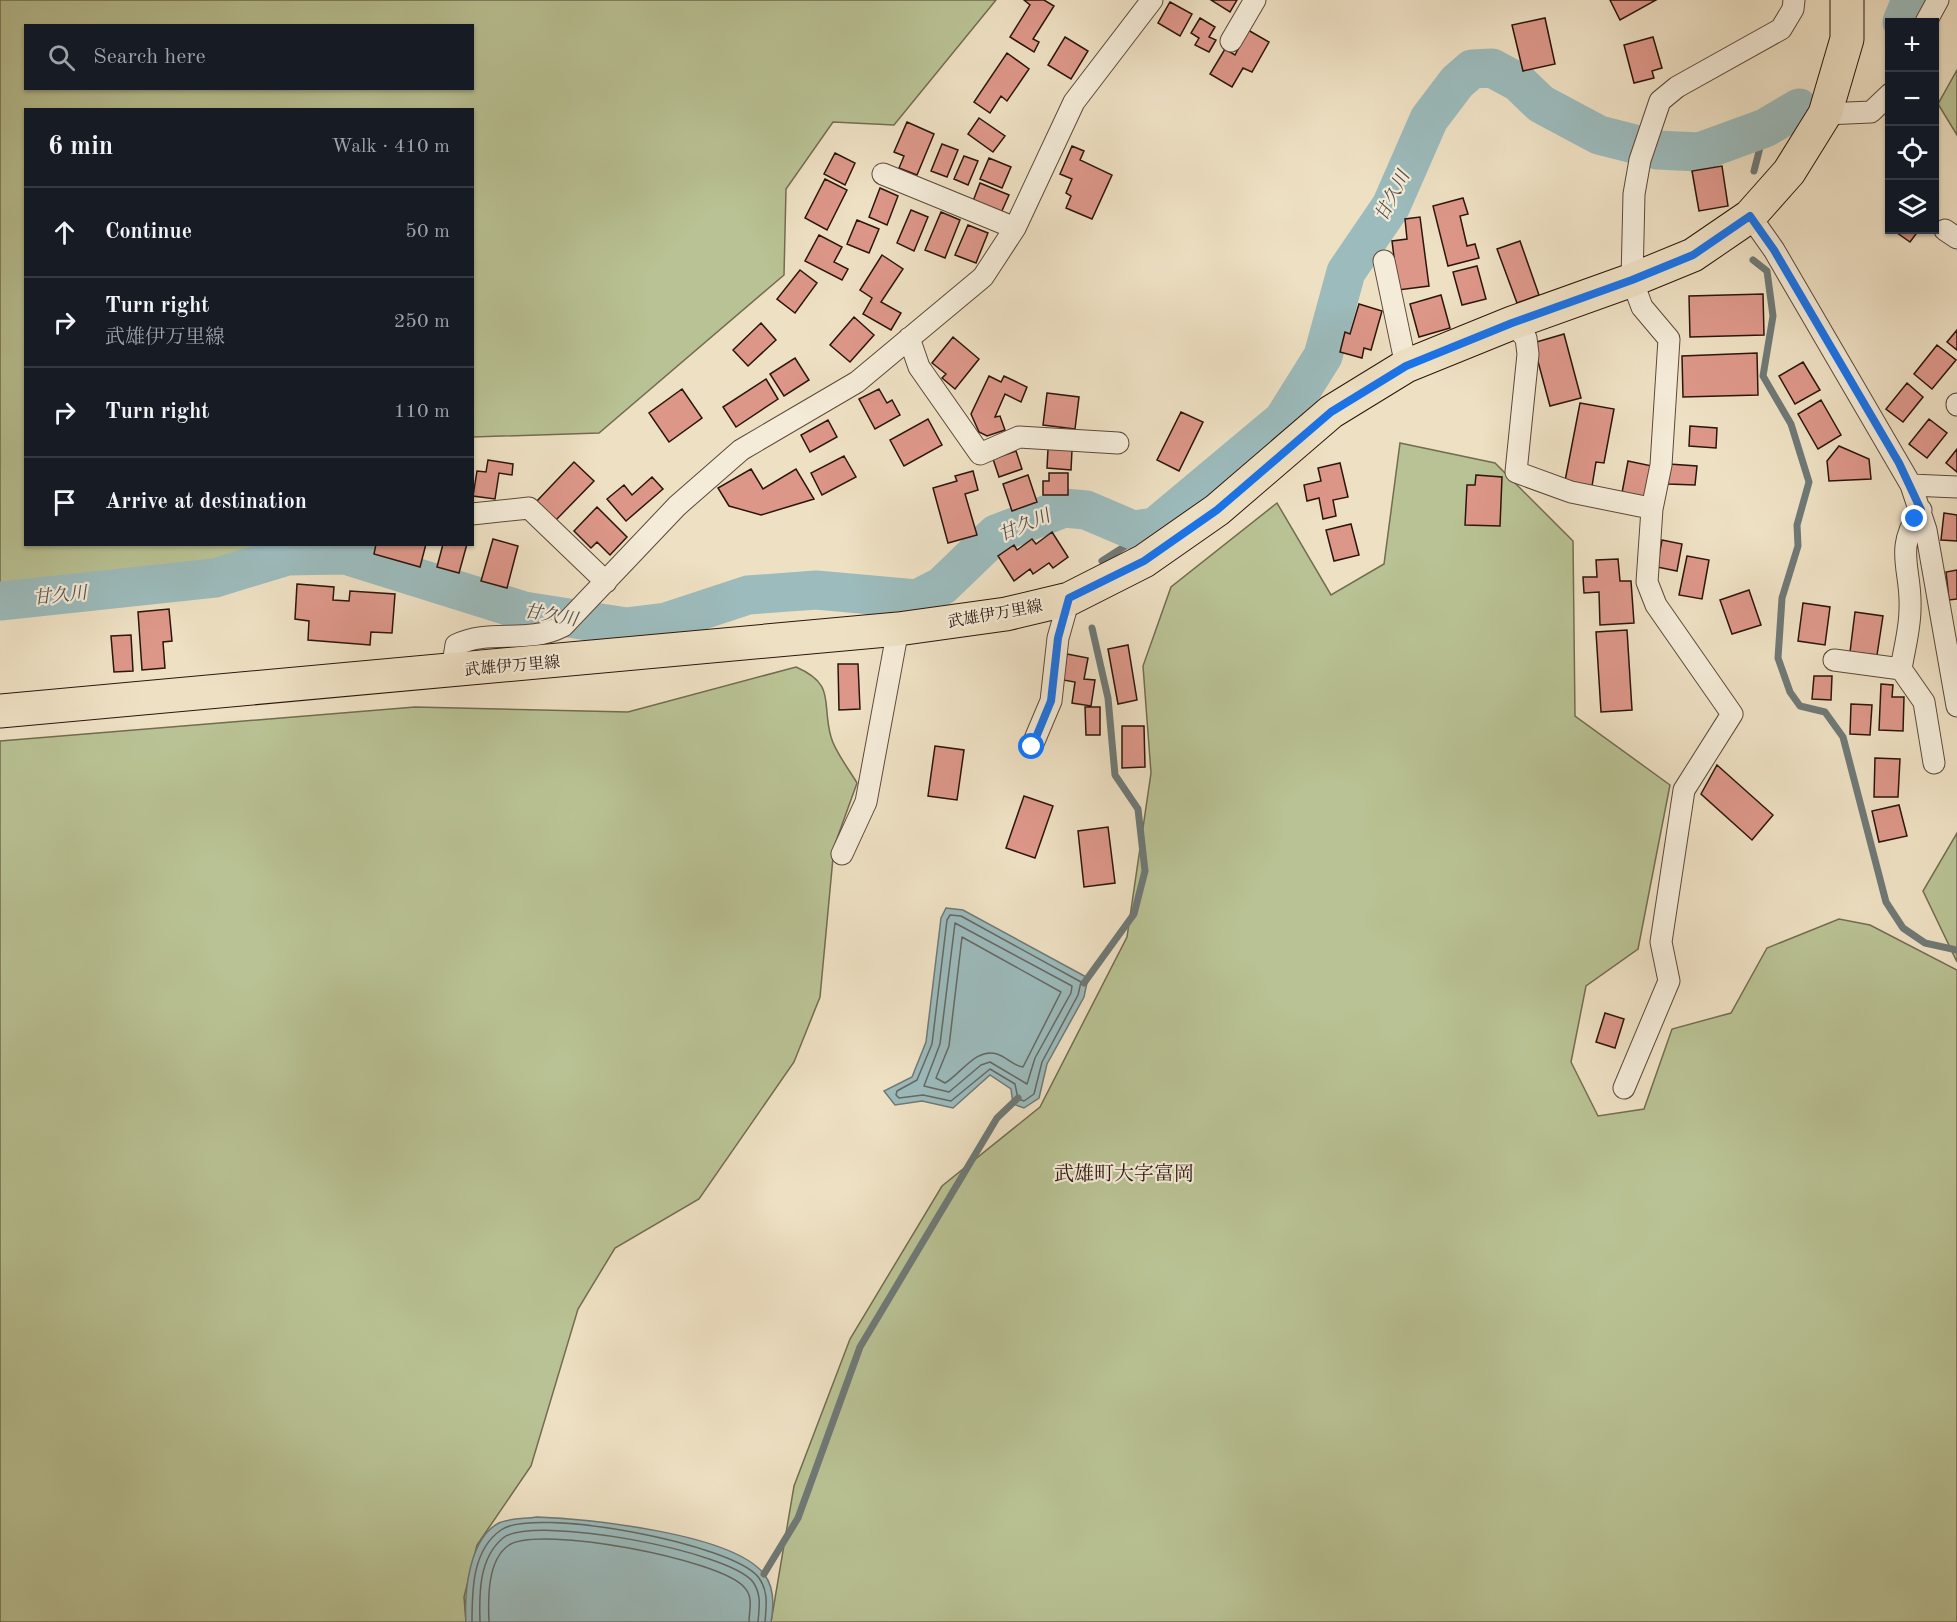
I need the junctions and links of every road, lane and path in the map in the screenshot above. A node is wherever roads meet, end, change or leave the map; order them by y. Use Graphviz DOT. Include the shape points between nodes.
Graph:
graph roads {
  1 [pos="1152,0"];
  2 [pos="1255,0"];
  3 [pos="1794,0"];
  4 [pos="1847,0"];
  5 [pos="1938,0"];
  6 [pos="1928,18"];
  7 [pos="1231,41"];
  8 [pos="1885,99"];
  9 [pos="1825,114"];
  10 [pos="883,174"];
  11 [pos="1750,216"];
  12 [pos="1016,228"];
  13 [pos="1384,261"];
  14 [pos="1632,280"];
  15 [pos="1512,323"];
  16 [pos="909,338"];
  17 [pos="1406,366"];
  18 [pos="1118,443"];
  19 [pos="1911,484"];
  20 [pos="1957,487"];
  21 [pos="1645,507"];
  22 [pos="1921,510"];
  23 [pos="474,514"];
  24 [pos="606,582"];
  25 [pos="1069,598"];
  26 [pos="898,628"];
  27 [pos="1834,660"];
  28 [pos="1901,669"];
  29 [pos="452,670"];
  30 [pos="1957,706"];
  31 [pos="0,711"];
  32 [pos="1032,747"];
  33 [pos="1934,763"];
  34 [pos="842,854"];
  35 [pos="1624,1088"];
  1 -- 12 [label="street" via="1074,102"];
  2 -- 7 [label="street"];
  3 -- 14 [label="street" via="1781,29 1660,100 1640,160 1634,194"];
  4 -- 9 [label="main road, 武雄伊万里線" via="1847,39"];
  5 -- 6 [label="street"];
  8 -- 9 [label="street" via="1871,112"];
  9 -- 11 [label="main road, 武雄伊万里線" via="1789,172"];
  10 -- 12 [label="street"];
  11 -- 14 [label="main road, 武雄伊万里線" via="1693,255"];
  11 -- 19 [label="street" via="1774,250"];
  12 -- 16 [label="street" via="982,277"];
  13 -- 17 [label="street"];
  14 -- 15 [label="main road, 武雄伊万里線"];
  14 -- 35 [label="street" via="1642,307 1669,339 1661,465 1652,509 1647,582 1656,605 1732,714 1684,790 1661,942 1669,981"];
  15 -- 17 [label="main road, 武雄伊万里線"];
  15 -- 21 [label="street" via="1526,338 1528,354 1516,472 1571,492"];
  16 -- 18 [label="street" via="919,367 980,454 1019,437"];
  16 -- 24 [label="street" via="857,382 741,450 677,506"];
  17 -- 25 [label="main road, 武雄伊万里線" via="1331,412 1217,510 1153,555"];
  19 -- 20 [label="street"];
  19 -- 22 [label="street"];
  22 -- 28 [label="street" via="1904,552 1911,608"];
  22 -- 30 [label="street"];
  23 -- 24 [label="street" via="529,508"];
  24 -- 29 [label="street" via="563,626 546,634 469,639 456,645"];
  25 -- 26 [label="main road, 武雄伊万里線" via="1006,614"];
  25 -- 32 [label="street" via="1058,638 1051,701"];
  26 -- 29 [label="main road, 武雄伊万里線"];
  26 -- 34 [label="street" via="866,802"];
  27 -- 28 [label="street"];
  28 -- 33 [label="street" via="1924,702"];
  29 -- 31 [label="main road, 武雄伊万里線"];
}
